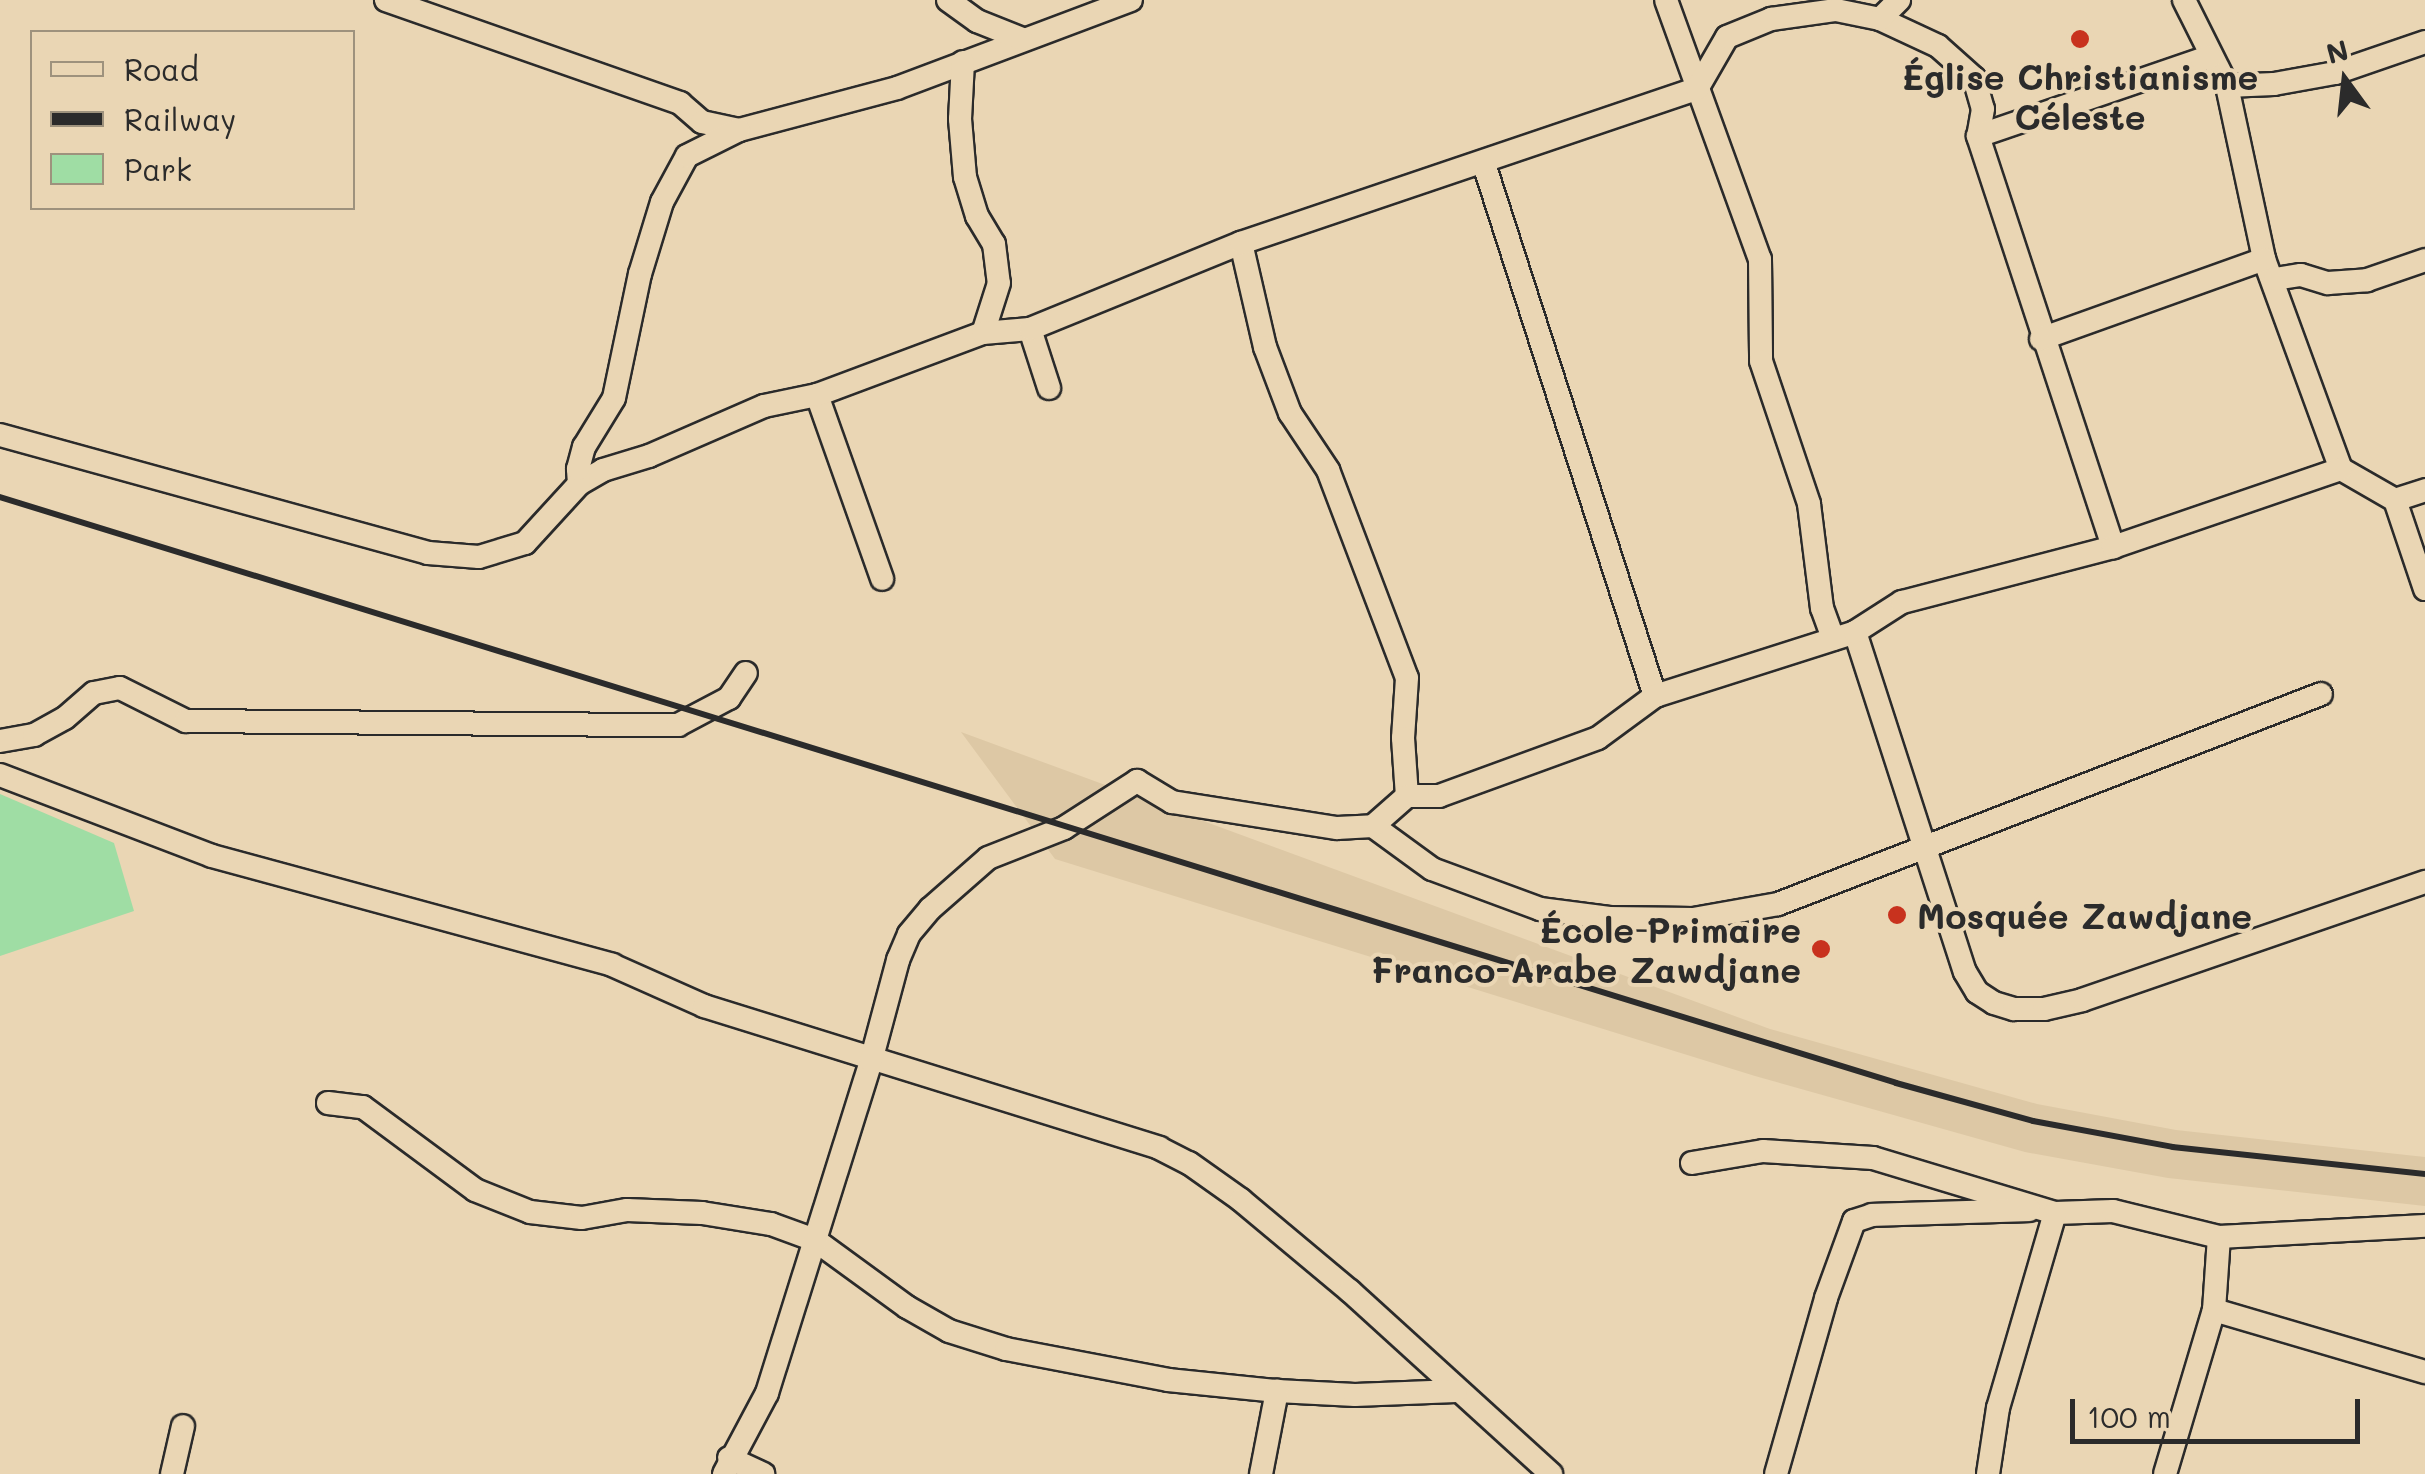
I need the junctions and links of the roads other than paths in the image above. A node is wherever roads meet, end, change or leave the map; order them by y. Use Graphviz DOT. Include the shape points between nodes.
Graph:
graph roads {
  1 [pos="386,0"];
  2 [pos="948,0"];
  3 [pos="1132,0"];
  4 [pos="1666,0"];
  5 [pos="1899,0"];
  6 [pos="2184,0"];
  7 [pos="1880,19"];
  8 [pos="1022,38"];
  9 [pos="2425,42"];
  10 [pos="2211,56"];
  11 [pos="963,62"];
  12 [pos="2227,86"];
  13 [pos="1697,89"];
  14 [pos="738,130"];
  15 [pos="1978,136"];
  16 [pos="1484,164"];
  17 [pos="1241,243"];
  18 [pos="2425,260"];
  19 [pos="2270,269"];
  20 [pos="1030,329"];
  21 [pos="983,332"];
  22 [pos="2041,339"];
  23 [pos="1049,388"];
  24 [pos="817,395"];
  25 [pos="0,436"];
  26 [pos="2341,469"];
  27 [pos="579,484"];
  28 [pos="2425,490"];
  29 [pos="2394,500"];
  30 [pos="2113,547"];
  31 [pos="882,579"];
  32 [pos="2425,589"];
  33 [pos="1844,636"];
  34 [pos="746,673"];
  35 [pos="2321,694"];
  36 [pos="1655,696"];
  37 [pos="0,741"];
  38 [pos="0,775"];
  39 [pos="1407,796"];
  40 [pos="1372,826"];
  41 [pos="1925,846"];
  42 [pos="2425,882"];
  43 [pos="871,1061"];
  44 [pos="328,1103"];
  45 [pos="1692,1163"];
  46 [pos="2046,1210"];
  47 [pos="2425,1226"];
  48 [pos="2220,1237"];
  49 [pos="814,1240"];
  50 [pos="2214,1310"];
  51 [pos="2425,1372"];
  52 [pos="1277,1391"];
  53 [pos="1456,1391"];
  54 [pos="183,1426"];
  55 [pos="726,1466"];
  56 [pos="1541,1471"];
  57 [pos="172,1474"];
  58 [pos="764,1474"];
  59 [pos="1262,1474"];
  60 [pos="1776,1474"];
  61 [pos="1988,1474"];
  62 [pos="2164,1474"];
  1 -- 14 [label="street" via="680,103 702,122"];
  2 -- 8 [label="street" via="977,21"];
  3 -- 8 [label="street"];
  4 -- 13 [label="street"];
  5 -- 7 [label="street"];
  6 -- 10 [label="street"];
  7 -- 13 [label="street" via="1836,10 1771,19 1727,38"];
  7 -- 15 [label="street" via="1938,46 1974,78 1983,109"];
  8 -- 11 [label="street"];
  9 -- 12 [label="street" via="2335,73"];
  10 -- 12 [label="street"];
  10 -- 15 [label="street"];
  11 -- 14 [label="street" via="897,88"];
  11 -- 21 [label="street" via="965,177 994,244 999,283"];
  12 -- 19 [label="street"];
  13 -- 16 [label="street"];
  13 -- 33 [label="street" via="1760,259 1762,361 1810,504 1822,608"];
  14 -- 27 [label="street" via="688,156 662,202 614,398 584,447"];
  15 -- 22 [label="street"];
  16 -- 17 [label="street"];
  16 -- 36 [label="street"];
  17 -- 20 [label="street"];
  17 -- 39 [label="street" via="1264,347 1290,413 1328,470 1406,678"];
  18 -- 19 [label="street" via="2367,280 2328,283"];
  19 -- 22 [label="street"];
  19 -- 26 [label="street"];
  20 -- 21 [label="street"];
  20 -- 23 [label="street"];
  21 -- 24 [label="street"];
  22 -- 30 [label="street"];
  24 -- 27 [label="street" via="764,406"];
  24 -- 31 [label="street"];
  25 -- 27 [label="street" via="428,553 479,558 525,543"];
  26 -- 29 [label="street"];
  26 -- 30 [label="street"];
  28 -- 29 [label="street"];
  29 -- 32 [label="street"];
  30 -- 33 [label="street" via="1902,602"];
  33 -- 36 [label="street"];
  33 -- 41 [label="street"];
  34 -- 37 [label="street" via="728,698 678,725 186,722 120,688 94,693 34,735"];
  35 -- 41 [label="street"];
  36 -- 39 [label="street" via="1598,738 1439,796"];
  38 -- 43 [label="street" via="212,856 612,965 704,1006"];
  39 -- 40 [label="street"];
  40 -- 41 [label="street" via="1432,869 1540,908 1650,920 1778,904"];
  40 -- 43 [label="street" via="1337,828 1172,802 1137,781 1064,828 988,858 930,909 898,960"];
  41 -- 42 [label="street" via="1965,972 1977,992 2014,1010 2082,1000"];
  43 -- 49 [label="street"];
  43 -- 53 [label="street" via="1091,1124 1189,1163 1350,1290"];
  44 -- 49 [label="street" via="364,1107 475,1190 530,1212 582,1218 626,1210 702,1213 771,1224"];
  45 -- 46 [label="street" via="1763,1150 1873,1158"];
  46 -- 48 [label="street" via="2112,1211"];
  46 -- 60 [label="street" via="1854,1221"];
  46 -- 61 [label="street"];
  47 -- 48 [label="street"];
  48 -- 50 [label="street"];
  49 -- 52 [label="street" via="949,1332 1168,1380"];
  49 -- 55 [label="street" via="759,1414"];
  50 -- 51 [label="street"];
  50 -- 62 [label="street"];
  52 -- 53 [label="street"];
  52 -- 59 [label="street"];
  53 -- 56 [label="street"];
  54 -- 57 [label="street"];
  55 -- 58 [label="street"];
}
